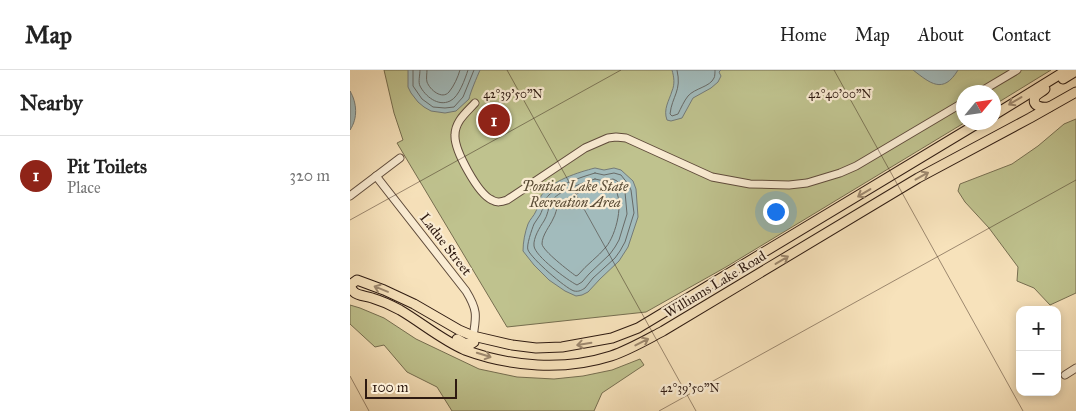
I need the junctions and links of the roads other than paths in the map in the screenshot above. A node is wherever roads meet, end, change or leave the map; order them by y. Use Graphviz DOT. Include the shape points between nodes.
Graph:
graph roads {
  1 [pos="1017,70"];
  2 [pos="1067,70"];
  3 [pos="1076,71"];
  4 [pos="992,85"];
  5 [pos="1076,92"];
  6 [pos="475,103"];
  7 [pos="1051,106"];
  8 [pos="956,107"];
  9 [pos="1001,111"];
  10 [pos="967,130"];
  11 [pos="400,158"];
  12 [pos="376,176"];
  13 [pos="350,196"];
  14 [pos="350,285"];
  15 [pos="391,305"];
  16 [pos="418,321"];
  17 [pos="444,321"];
  18 [pos="473,336"];
  19 [pos="1076,368"];
  20 [pos="1065,375"];
  1 -- 4 [label="street"];
  2 -- 9 [label="main road, one-way"];
  3 -- 7 [label="main road" via="1034,99 1037,106"];
  5 -- 7 [label="main road, Williams Lake Road"];
  6 -- 8 [label="street" via="457,125 456,144 464,164 481,190 486,197 498,203 584,148 616,137 626,138 712,176 750,184 807,182 856,166"];
  16 -- 7 [label="main road, Williams Lake Road, one-way" via="464,349 521,364 555,365 611,356 663,331 918,178"];
  10 -- 18 [label="main road, Williams Lake Road, one-way" via="638,328 612,338 562,347 536,348"];
  11 -- 12 [label="street"];
  12 -- 13 [label="street"];
  12 -- 18 [label="street, Ladue Street" via="474,304"];
  14 -- 15 [label="main road, Williams Lake Road" via="355,293"];
  17 -- 14 [label="main road, Williams Lake Road, one-way" via="384,290 357,280"];
  15 -- 16 [label="main road, Williams Lake Road"];
  15 -- 17 [label="main road" via="390,302 398,301"];
  16 -- 18 [label="main road" via="464,343 474,342"];
  17 -- 18 [label="main road, Williams Lake Road"];
  19 -- 20 [label="street"];
}
